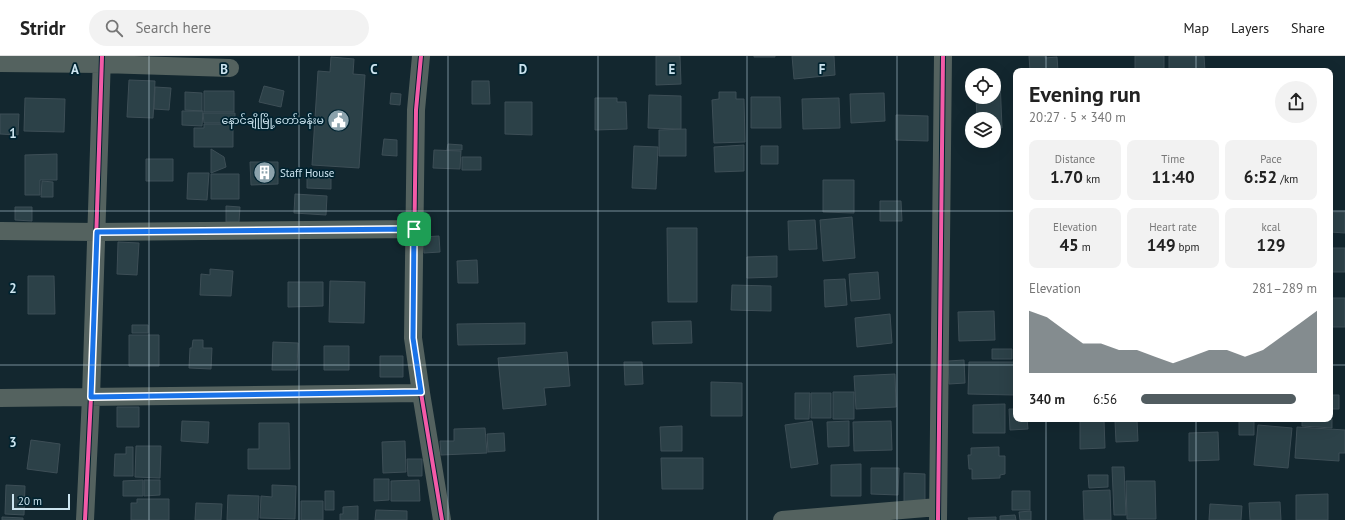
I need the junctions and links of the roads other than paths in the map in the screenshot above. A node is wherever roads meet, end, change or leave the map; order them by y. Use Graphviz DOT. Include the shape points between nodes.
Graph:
graph roads {
  1 [pos="420,56"];
  2 [pos="943,56"];
  3 [pos="102,60"];
  4 [pos="0,63"];
  5 [pos="230,68"];
  6 [pos="414,229"];
  7 [pos="0,231"];
  8 [pos="97,232"];
  9 [pos="421,392"];
  10 [pos="91,397"];
  11 [pos="0,398"];
  12 [pos="938,514"];
  13 [pos="85,520"];
  14 [pos="442,520"];
  15 [pos="782,520"];
  1 -- 6 [label="street" via="416,110"];
  2 -- 12 [label="street"];
  3 -- 4 [label="street"];
  3 -- 5 [label="street"];
  3 -- 8 [label="street"];
  6 -- 8 [label="street"];
  6 -- 9 [label="street" via="413,338"];
  7 -- 8 [label="street"];
  8 -- 10 [label="street"];
  9 -- 10 [label="street"];
  9 -- 14 [label="street"];
  10 -- 11 [label="street"];
  10 -- 13 [label="street"];
  12 -- 15 [label="street"];
}
